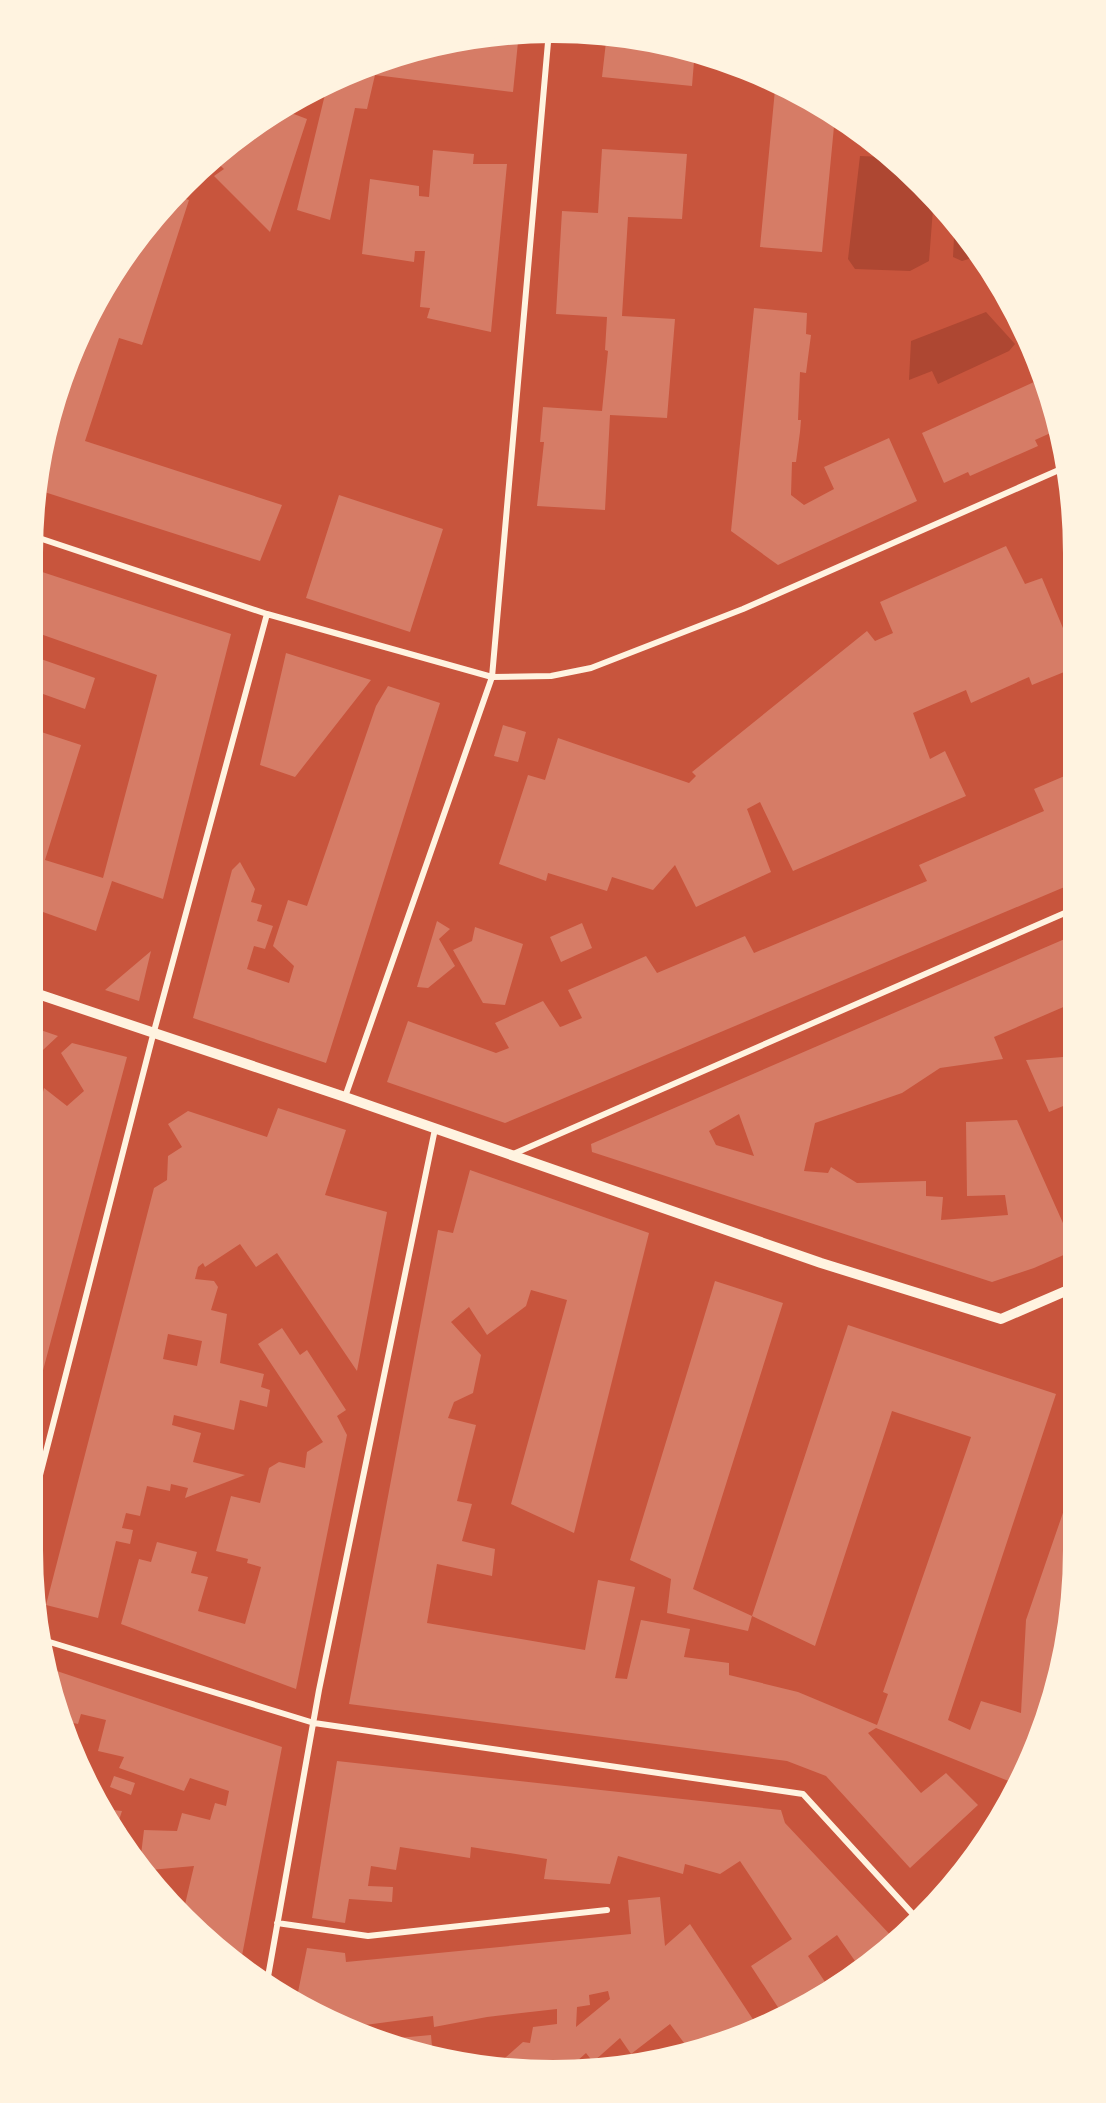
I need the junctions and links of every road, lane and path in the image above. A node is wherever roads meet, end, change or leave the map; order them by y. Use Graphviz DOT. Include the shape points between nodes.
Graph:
graph roads {
  1 [pos="548,39"];
  2 [pos="1060,470"];
  3 [pos="39,538"];
  4 [pos="267,614"];
  5 [pos="492,677"];
  6 [pos="1067,912"];
  7 [pos="39,995"];
  8 [pos="153,1035"];
  9 [pos="345,1097"];
  10 [pos="435,1129"];
  11 [pos="511,1155"];
  12 [pos="1067,1291"];
  13 [pos="39,1475"];
  14 [pos="47,1641"];
  15 [pos="314,1723"];
  16 [pos="607,1910"];
  17 [pos="914,1915"];
  18 [pos="277,1923"];
  19 [pos="268,1977"];
  1 -- 5 [label="street"];
  2 -- 5 [label="street" via="743,609 591,668 551,676"];
  3 -- 4 [label="street"];
  4 -- 5 [label="street"];
  4 -- 8 [label="street"];
  5 -- 9 [label="street"];
  6 -- 11 [label="street"];
  7 -- 8 [label="street"];
  8 -- 9 [label="street"];
  8 -- 13 [label="street"];
  9 -- 10 [label="street"];
  10 -- 11 [label="street"];
  10 -- 15 [label="street"];
  11 -- 12 [label="street" via="821,1263 1000,1319"];
  14 -- 15 [label="street"];
  15 -- 17 [label="street" via="802,1794"];
  15 -- 18 [label="street"];
  16 -- 18 [label="street" via="368,1936"];
  18 -- 19 [label="street"];
}
